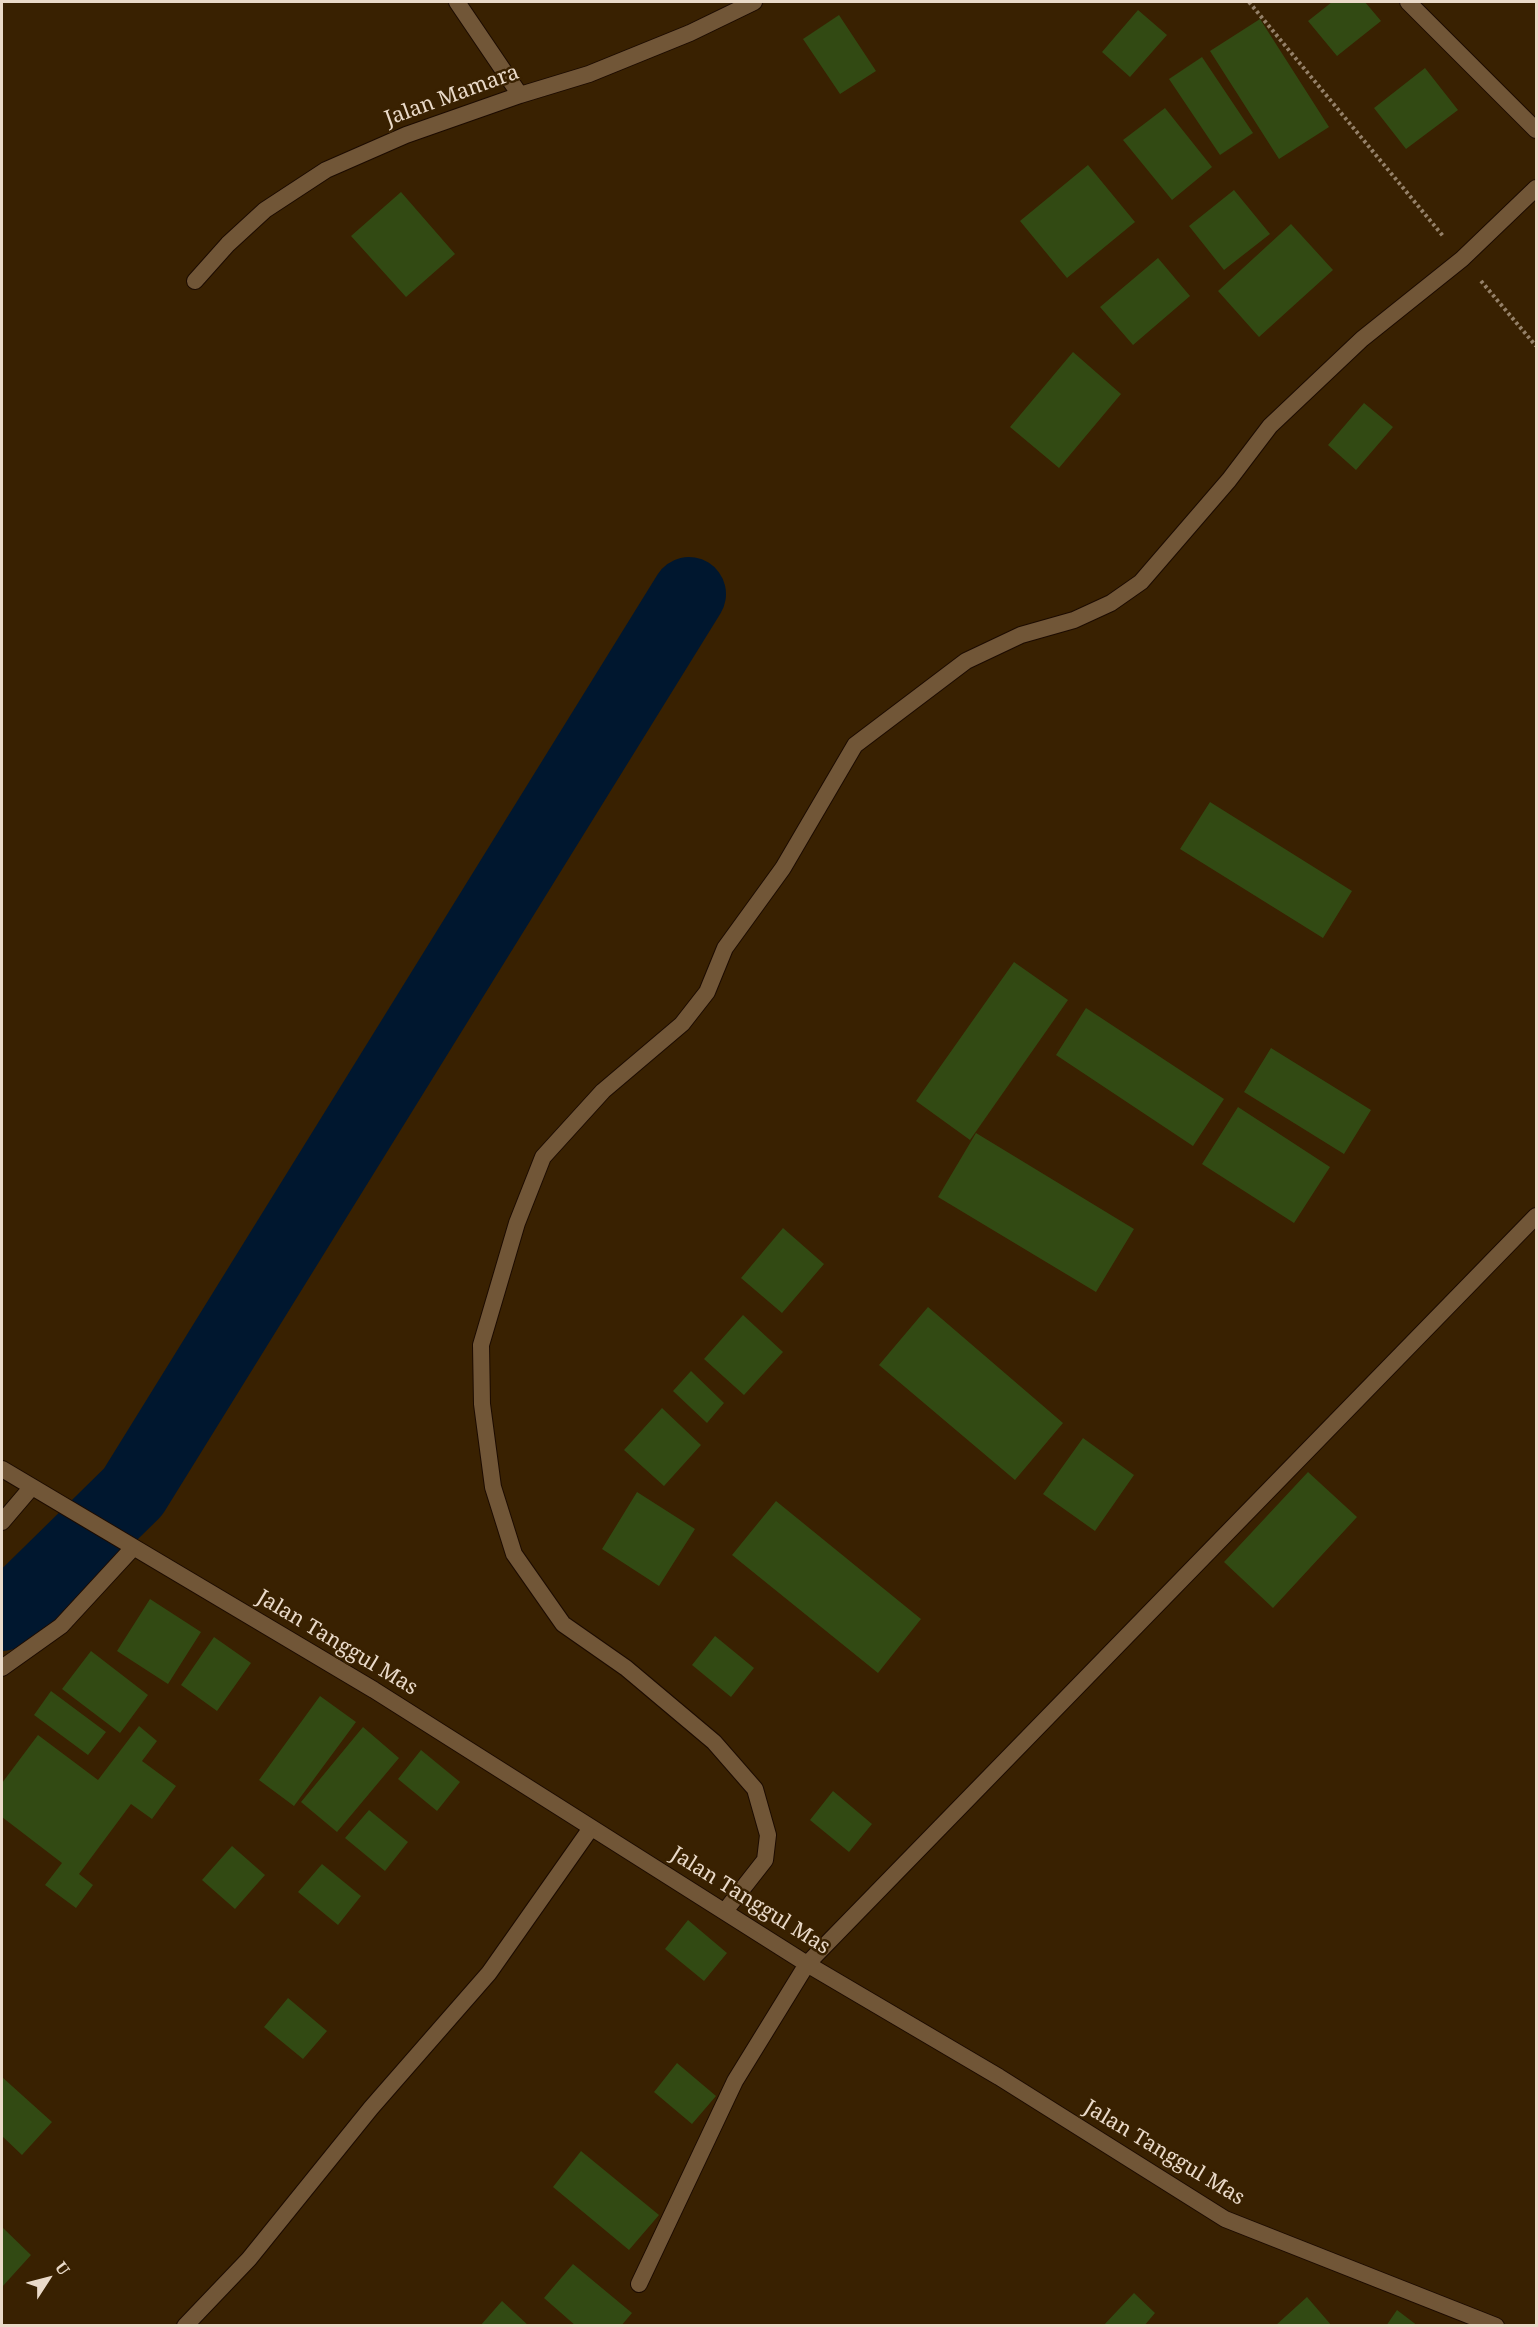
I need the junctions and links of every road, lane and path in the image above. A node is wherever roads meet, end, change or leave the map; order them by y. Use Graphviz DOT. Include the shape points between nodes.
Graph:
graph roads {
  1 [pos="457,2"];
  2 [pos="754,2"];
  3 [pos="1249,2"];
  4 [pos="1408,2"];
  5 [pos="520,95"];
  6 [pos="1536,130"];
  7 [pos="1536,188"];
  8 [pos="1462,259"];
  9 [pos="195,281"];
  10 [pos="1536,346"];
  11 [pos="1536,1216"];
  12 [pos="2,1469"];
  13 [pos="31,1488"];
  14 [pos="2,1522"];
  15 [pos="132,1549"];
  16 [pos="2,1668"];
  17 [pos="591,1828"];
  18 [pos="725,1911"];
  19 [pos="807,1964"];
  20 [pos="639,2284"];
  21 [pos="185,2325"];
  22 [pos="1496,2325"];
  1 -- 5 [label="street"];
  2 -- 5 [label="street, Jalan Mamara" via="590,74"];
  3 -- 8 [label="path"];
  4 -- 6 [label="street"];
  5 -- 9 [label="street, Jalan Mamara" via="406,135 326,170 265,210"];
  7 -- 8 [label="street"];
  8 -- 10 [label="path"];
  8 -- 18 [label="street" via="1362,339 1270,426 1141,582 1111,603 1074,620 1021,635 966,661 855,745 783,868 725,948 707,993 682,1024 603,1091 543,1157 518,1223 482,1345 482,1404 492,1487 514,1554 563,1624 626,1668 714,1742 755,1789 768,1836 765,1860"];
  11 -- 19 [label="street"];
  12 -- 13 [label="street, Jalan Tanggul Mas"];
  13 -- 14 [label="street"];
  13 -- 15 [label="street, Jalan Tanggul Mas"];
  15 -- 16 [label="street" via="61,1626"];
  15 -- 17 [label="street, Jalan Tanggul Mas" via="374,1690"];
  17 -- 18 [label="street, Jalan Tanggul Mas"];
  17 -- 21 [label="street" via="489,1973 371,2108 249,2259"];
  18 -- 19 [label="street, Jalan Tanggul Mas"];
  19 -- 20 [label="street" via="735,2081"];
  19 -- 22 [label="street, Jalan Tanggul Mas" via="1225,2219"];
}
